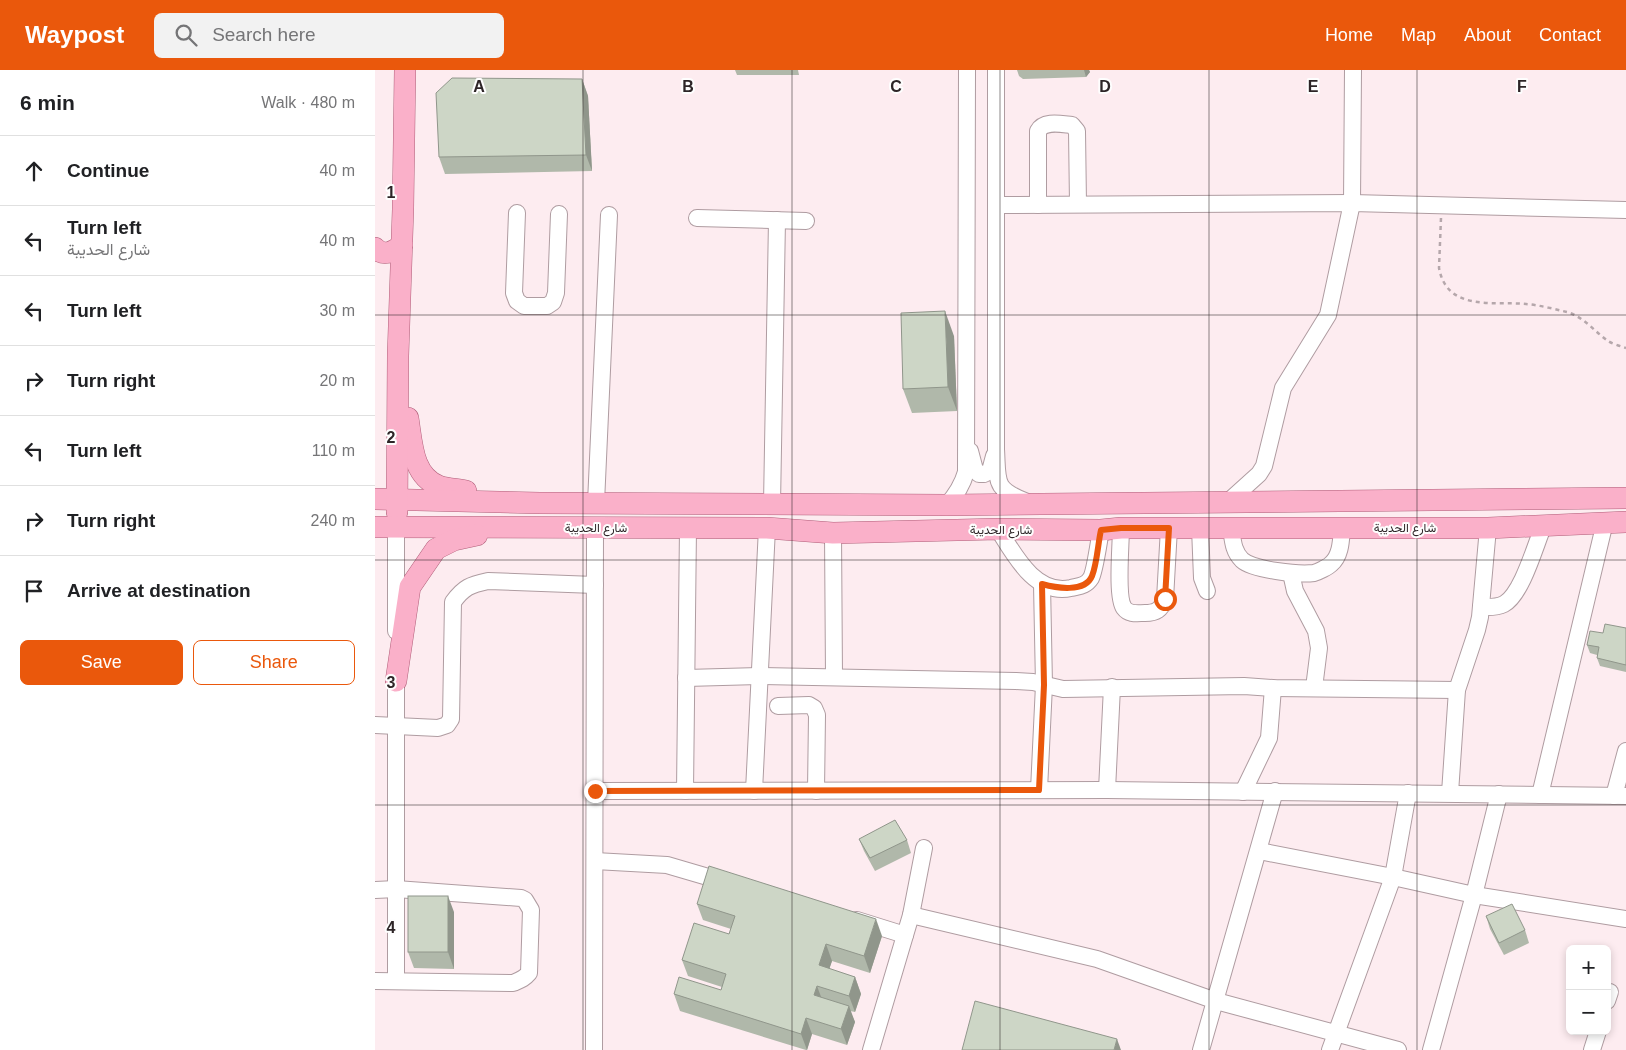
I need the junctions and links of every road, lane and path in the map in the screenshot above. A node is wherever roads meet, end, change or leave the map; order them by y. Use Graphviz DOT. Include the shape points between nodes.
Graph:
graph roads {
  1 [pos="405,70"];
  2 [pos="967,70"];
  3 [pos="997,70"];
  4 [pos="1353,70"];
  5 [pos="1352,202"];
  6 [pos="1078,204"];
  7 [pos="996,205"];
  8 [pos="1038,205"];
  9 [pos="1441,205"];
  10 [pos="1626,210"];
  11 [pos="517,212"];
  12 [pos="559,214"];
  13 [pos="609,216"];
  14 [pos="697,218"];
  15 [pos="777,220"];
  16 [pos="806,221"];
  17 [pos="402,245"];
  18 [pos="375,248"];
  19 [pos="1626,348"];
  20 [pos="398,356"];
  21 [pos="965,432"];
  22 [pos="996,449"];
  23 [pos="375,498"];
  24 [pos="1626,498"];
  25 [pos="397,500"];
  26 [pos="1228,502"];
  27 [pos="540,503"];
  28 [pos="596,503"];
  29 [pos="772,504"];
  30 [pos="1032,504"];
  31 [pos="947,505"];
  32 [pos="1605,522"];
  33 [pos="1626,522"];
  34 [pos="375,527"];
  35 [pos="396,527"];
  36 [pos="1543,527"];
  37 [pos="507,528"];
  38 [pos="595,528"];
  39 [pos="688,528"];
  40 [pos="767,528"];
  41 [pos="1169,528"];
  42 [pos="1200,528"];
  43 [pos="1231,528"];
  44 [pos="1342,528"];
  45 [pos="1488,528"];
  46 [pos="998,529"];
  47 [pos="1111,529"];
  48 [pos="833,533"];
  49 [pos="1291,573"];
  50 [pos="1042,584"];
  51 [pos="595,585"];
  52 [pos="1207,591"];
  53 [pos="1481,607"];
  54 [pos="759,676"];
  55 [pos="833,677"];
  56 [pos="686,678"];
  57 [pos="396,681"];
  58 [pos="1044,685"];
  59 [pos="1112,687"];
  60 [pos="1273,688"];
  61 [pos="1314,688"];
  62 [pos="1457,690"];
  63 [pos="778,706"];
  64 [pos="396,725"];
  65 [pos="375,726"];
  66 [pos="1626,751"];
  67 [pos="1039,790"];
  68 [pos="1107,790"];
  69 [pos="595,791"];
  70 [pos="685,791"];
  71 [pos="754,791"];
  72 [pos="816,791"];
  73 [pos="1275,791"];
  74 [pos="1243,792"];
  75 [pos="1408,793"];
  76 [pos="1450,793"];
  77 [pos="1499,794"];
  78 [pos="1540,795"];
  79 [pos="1620,796"];
  80 [pos="924,848"];
  81 [pos="1259,851"];
  82 [pos="595,860"];
  83 [pos="1393,877"];
  84 [pos="743,887"];
  85 [pos="396,889"];
  86 [pos="375,890"];
  87 [pos="1474,895"];
  88 [pos="839,915"];
  89 [pos="911,915"];
  90 [pos="1626,919"];
  91 [pos="905,935"];
  92 [pos="375,981"];
  93 [pos="396,981"];
  94 [pos="1216,1001"];
  95 [pos="1335,1033"];
  96 [pos="1596,1035"];
  97 [pos="594,1050"];
  98 [pos="871,1050"];
  99 [pos="1201,1050"];
  100 [pos="1330,1050"];
  101 [pos="1398,1050"];
  102 [pos="1431,1050"];
  103 [pos="1591,1050"];
  1 -- 17 [label="main road"];
  2 -- 21 [label="street"];
  3 -- 7 [label="street"];
  4 -- 5 [label="street"];
  5 -- 6 [label="street"];
  5 -- 9 [label="street"];
  5 -- 26 [label="street" via="1328,315 1283,388 1264,466"];
  6 -- 8 [label="street"];
  6 -- 8 [label="street" via="1077,131 1072,125 1048,124 1038,131"];
  7 -- 8 [label="street"];
  7 -- 22 [label="street"];
  9 -- 10 [label="street"];
  9 -- 19 [label="path" via="1439,268 1450,291 1456,296 1483,303 1526,304 1569,313 1593,326 1609,341"];
  11 -- 12 [label="street" via="514,293 524,306 547,306 553,302"];
  13 -- 28 [label="street"];
  14 -- 15 [label="street"];
  15 -- 16 [label="street"];
  15 -- 29 [label="street"];
  17 -- 18 [label="main road" via="389,253"];
  17 -- 20 [label="main road"];
  20 -- 25 [label="main road"];
  20 -- 27 [label="main road" via="414,455 422,474 438,486"];
  21 -- 22 [label="street" via="975,470 979,474 990,471"];
  21 -- 31 [label="street" via="965,472 957,494"];
  22 -- 30 [label="street" via="999,485 1011,496"];
  23 -- 25 [label="main road, شارع الحديبة"];
  24 -- 26 [label="main road, شارع الحديبة"];
  25 -- 27 [label="main road, شارع الحديبة"];
  25 -- 35 [label="main road"];
  26 -- 30 [label="main road, شارع الحديبة"];
  27 -- 28 [label="main road, شارع الحديبة"];
  28 -- 29 [label="main road, شارع الحديبة"];
  29 -- 31 [label="main road, شارع الحديبة"];
  30 -- 31 [label="main road, شارع الحديبة"];
  32 -- 33 [label="main road, شارع الحديبة"];
  32 -- 36 [label="main road, شارع الحديبة"];
  32 -- 78 [label="street"];
  34 -- 35 [label="main road, شارع الحديبة"];
  35 -- 37 [label="main road, شارع الحديبة"];
  35 -- 57 [label="street"];
  36 -- 45 [label="main road, شارع الحديبة"];
  36 -- 53 [label="street" via="1519,588 1506,603"];
  37 -- 38 [label="main road, شارع الحديبة"];
  37 -- 57 [label="main road" via="454,540 436,549 410,587"];
  38 -- 39 [label="main road, شارع الحديبة"];
  38 -- 51 [label="street"];
  39 -- 40 [label="main road, شارع الحديبة"];
  39 -- 56 [label="street"];
  40 -- 48 [label="main road, شارع الحديبة"];
  40 -- 54 [label="street"];
  41 -- 42 [label="main road, شارع الحديبة"];
  41 -- 47 [label="main road, شارع الحديبة"];
  41 -- 47 [label="street" via="1162,607 1155,613 1131,614 1124,609 1120,597"];
  42 -- 43 [label="main road, شارع الحديبة"];
  42 -- 52 [label="street" via="1202,578"];
  43 -- 44 [label="main road, شارع الحديبة"];
  43 -- 49 [label="street" via="1234,550 1243,561 1255,567"];
  44 -- 45 [label="main road, شارع الحديبة"];
  44 -- 49 [label="street" via="1339,554 1331,564 1315,573"];
  45 -- 53 [label="street"];
  46 -- 47 [label="main road, شارع الحديبة"];
  46 -- 48 [label="main road, شارع الحديبة"];
  46 -- 50 [label="street" via="1026,570"];
  47 -- 50 [label="street" via="1092,577 1085,585 1067,589"];
  48 -- 55 [label="street"];
  49 -- 61 [label="street" via="1295,591 1316,631 1319,648"];
  50 -- 58 [label="street"];
  51 -- 64 [label="street" via="488,581 461,591 453,602 451,719 447,725 438,728"];
  51 -- 69 [label="street"];
  53 -- 62 [label="street" via="1477,630"];
  54 -- 55 [label="street"];
  54 -- 56 [label="street"];
  54 -- 71 [label="street"];
  55 -- 58 [label="street" via="1016,681"];
  56 -- 70 [label="street"];
  57 -- 64 [label="street"];
  58 -- 59 [label="street"];
  58 -- 67 [label="street"];
  59 -- 60 [label="street"];
  59 -- 68 [label="street"];
  60 -- 61 [label="street"];
  60 -- 74 [label="street" via="1269,738"];
  61 -- 62 [label="street"];
  62 -- 76 [label="street"];
  63 -- 72 [label="street" via="809,705 814,708 817,715"];
  64 -- 65 [label="street"];
  64 -- 85 [label="street"];
  66 -- 79 [label="street"];
  67 -- 68 [label="street"];
  67 -- 72 [label="street"];
  68 -- 74 [label="street"];
  69 -- 70 [label="street"];
  69 -- 82 [label="street"];
  70 -- 71 [label="street"];
  71 -- 72 [label="street"];
  73 -- 74 [label="street"];
  73 -- 75 [label="street"];
  73 -- 81 [label="street"];
  75 -- 76 [label="street"];
  75 -- 83 [label="street"];
  76 -- 77 [label="street"];
  77 -- 78 [label="street"];
  77 -- 87 [label="street"];
  78 -- 79 [label="street"];
  80 -- 89 [label="street"];
  81 -- 83 [label="street"];
  81 -- 94 [label="street"];
  82 -- 84 [label="street" via="667,865"];
  82 -- 97 [label="street"];
  83 -- 87 [label="street"];
  83 -- 95 [label="street"];
  85 -- 86 [label="street"];
  85 -- 93 [label="street"];
  85 -- 93 [label="street" via="521,898 531,910 529,973 525,978 513,983"];
  87 -- 90 [label="street"];
  87 -- 102 [label="street"];
  88 -- 91 [label="street"];
  89 -- 91 [label="street"];
  89 -- 94 [label="street" via="1097,959"];
  91 -- 98 [label="street"];
  92 -- 93 [label="street"];
  94 -- 95 [label="street"];
  94 -- 99 [label="street"];
  95 -- 100 [label="street"];
  95 -- 101 [label="street"];
  96 -- 103 [label="street"];
}
